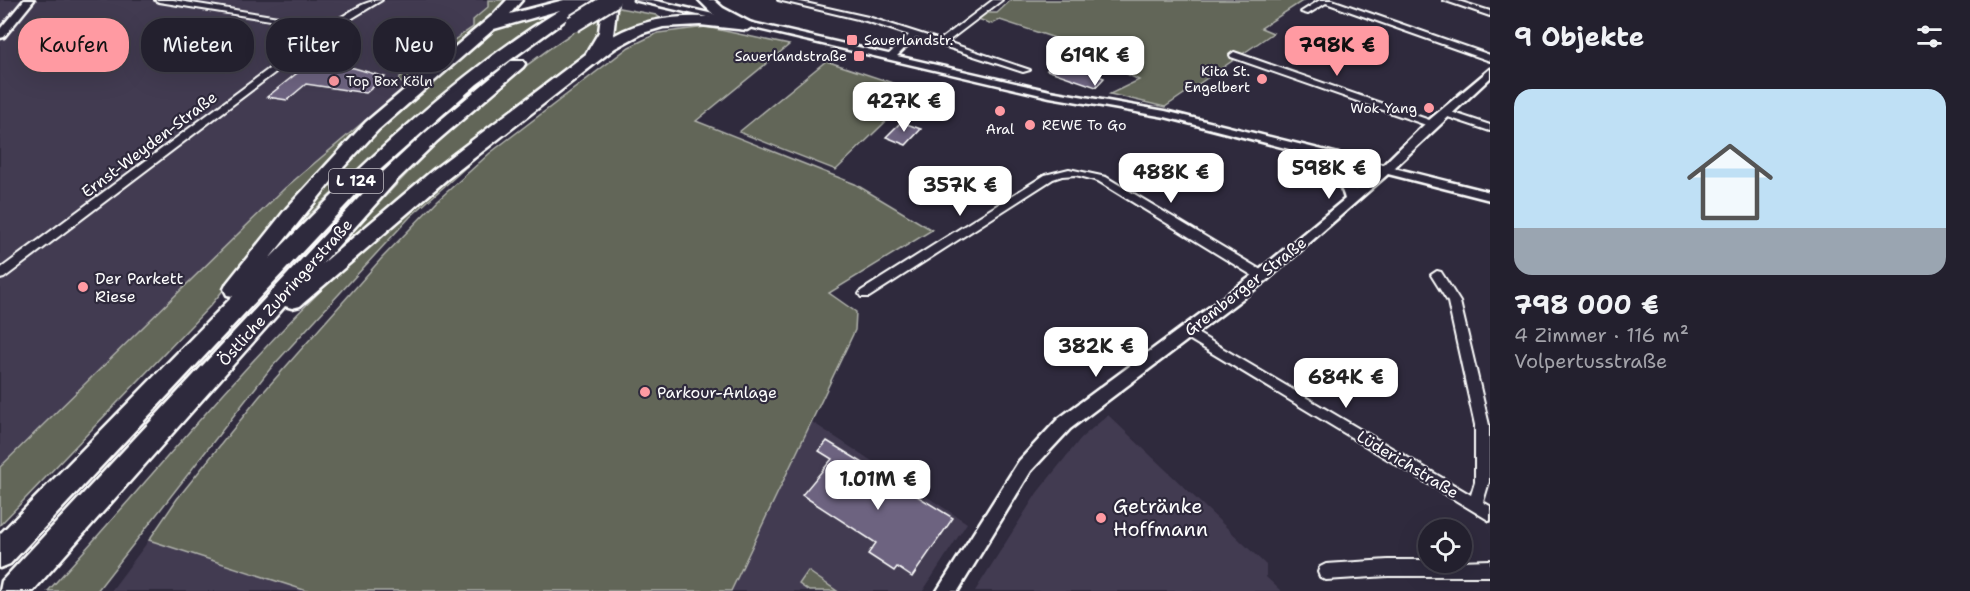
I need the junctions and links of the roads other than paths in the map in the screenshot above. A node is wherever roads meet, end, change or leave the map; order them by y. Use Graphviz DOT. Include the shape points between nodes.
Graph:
graph roads {
  1 [pos="29,0"];
  2 [pos="159,0"];
  3 [pos="378,0"];
  4 [pos="515,0"];
  5 [pos="586,0"];
  6 [pos="611,0"];
  7 [pos="639,0"];
  8 [pos="706,0"];
  9 [pos="782,0"];
  10 [pos="825,0"];
  11 [pos="998,0"];
  12 [pos="1326,0"];
  13 [pos="1447,0"];
  14 [pos="817,7"];
  15 [pos="1305,12"];
  16 [pos="1490,14"];
  17 [pos="272,18"];
  18 [pos="347,18"];
  19 [pos="564,22"];
  20 [pos="747,25"];
  21 [pos="915,33"];
  22 [pos="0,35"];
  23 [pos="472,40"];
  24 [pos="942,42"];
  25 [pos="1234,55"];
  26 [pos="891,57"];
  27 [pos="1490,58"];
  28 [pos="581,65"];
  29 [pos="1026,70"];
  30 [pos="270,72"];
  31 [pos="1490,72"];
  32 [pos="1445,113"];
  33 [pos="1432,124"];
  34 [pos="1490,128"];
  35 [pos="1280,143"];
  36 [pos="1388,169"];
  37 [pos="1490,196"];
  38 [pos="1352,200"];
  39 [pos="0,275"];
  40 [pos="1437,275"];
  41 [pos="1262,276"];
  42 [pos="865,294"];
  43 [pos="256,326"];
  44 [pos="1186,332"];
  45 [pos="178,366"];
  46 [pos="1475,505"];
  47 [pos="1490,514"];
  48 [pos="0,554"];
  49 [pos="1490,568"];
  50 [pos="1326,572"];
  51 [pos="13,591"];
  52 [pos="946,591"];
  1 -- 22 [label="street"];
  2 -- 17 [label="street"];
  3 -- 18 [label="street, Ernst-Weyden-Straße"];
  4 -- 23 [label="highway"];
  5 -- 19 [label="highway, Östliche Zubringerstraße / L 124"];
  5 -- 23 [label="highway" via="510,18"];
  6 -- 19 [label="highway, Östliche Zubringerstraße / L 124, bridge"];
  6 -- 28 [label="highway" via="609,30"];
  7 -- 20 [label="street"];
  8 -- 20 [label="highway" via="718,11"];
  9 -- 14 [label="street"];
  10 -- 14 [label="street"];
  11 -- 24 [label="street"];
  12 -- 15 [label="street"];
  12 -- 27 [label="street"];
  13 -- 16 [label="street"];
  14 -- 21 [label="street"];
  19 -- 43 [label="highway, Östliche Zubringerstraße / L 124" via="431,137 345,224"];
  19 -- 45 [label="highway, Östliche Zubringerstraße / L 124" via="466,84 409,131"];
  20 -- 26 [label="street"];
  20 -- 28 [label="highway" via="706,21 653,25 634,31"];
  21 -- 24 [label="street"];
  21 -- 26 [label="street"];
  23 -- 45 [label="highway" via="372,126 332,168"];
  24 -- 29 [label="street"];
  25 -- 33 [label="street"];
  26 -- 35 [label="street" via="1073,98 1165,114"];
  28 -- 43 [label="highway" via="406,202 333,269"];
  30 -- 39 [label="street, Ernst-Weyden-Straße"];
  31 -- 32 [label="street, Gremberger Straße"];
  32 -- 33 [label="street, Gremberger Straße"];
  32 -- 34 [label="street"];
  33 -- 36 [label="street, Gremberger Straße"];
  35 -- 36 [label="street"];
  35 -- 38 [label="street" via="1338,175 1351,188"];
  36 -- 37 [label="street"];
  36 -- 38 [label="street, Gremberger Straße"];
  38 -- 41 [label="street, Gremberger Straße"];
  40 -- 46 [label="street, Lüderichstraße" via="1454,302 1482,425 1482,482"];
  41 -- 42 [label="street" via="1102,179 1067,171 1049,177"];
  41 -- 44 [label="street, Gremberger Straße"];
  43 -- 51 [label="highway, Östliche Zubringerstraße / L 124"];
  44 -- 46 [label="street, Lüderichstraße"];
  44 -- 52 [label="street, Gremberger Straße" via="1064,424 1025,466"];
  45 -- 48 [label="highway, Östliche Zubringerstraße / L 124"];
  46 -- 47 [label="street, Lüderichstraße"];
  49 -- 50 [label="street"];
}
